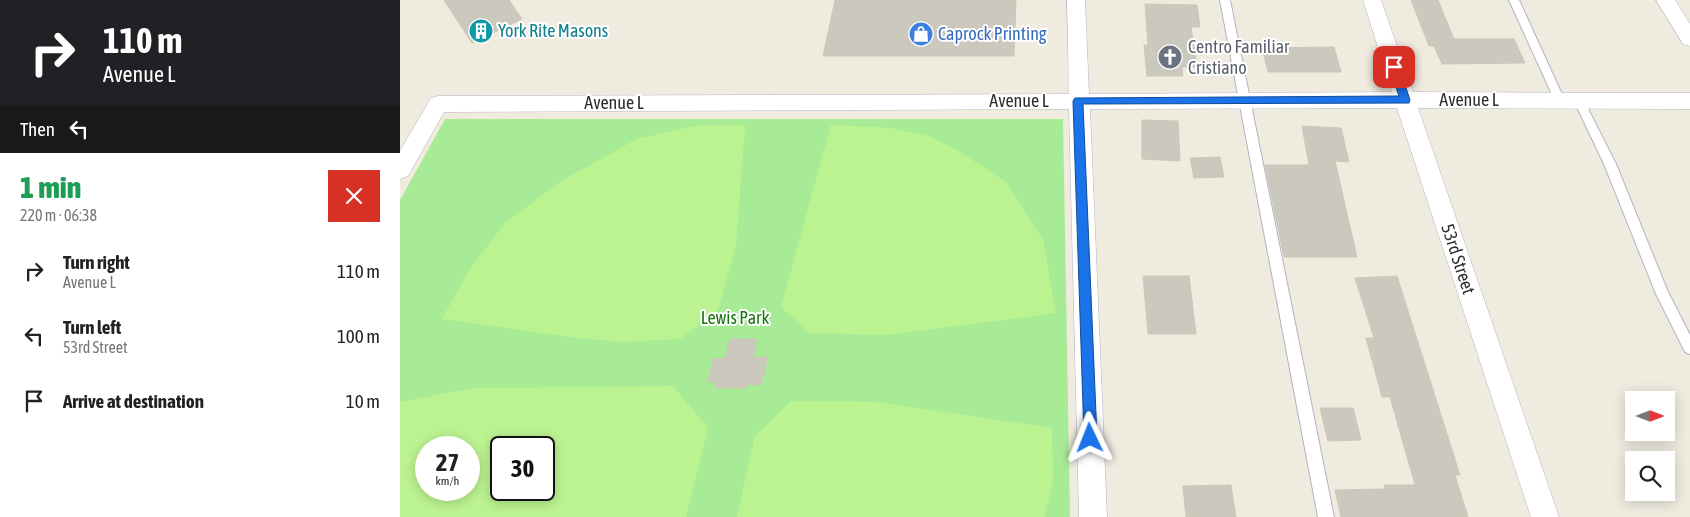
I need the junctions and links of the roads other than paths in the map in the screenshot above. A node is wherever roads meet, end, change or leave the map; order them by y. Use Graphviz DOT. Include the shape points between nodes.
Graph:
graph roads {
  1 [pos="1076,0"];
  2 [pos="1225,0"];
  3 [pos="1372,0"];
  4 [pos="1514,0"];
  5 [pos="1665,0"];
  6 [pos="1690,39"];
  7 [pos="1244,100"];
  8 [pos="1406,100"];
  9 [pos="1078,101"];
  10 [pos="1570,101"];
  11 [pos="1690,101"];
  12 [pos="400,170"];
  13 [pos="1690,348"];
  14 [pos="1093,517"];
  15 [pos="1326,517"];
  16 [pos="1545,517"];
  1 -- 9 [label="street"];
  2 -- 7 [label="lane"];
  3 -- 8 [label="street, 53rd Street"];
  4 -- 10 [label="lane"];
  5 -- 6 [label="street"];
  7 -- 8 [label="street, Avenue L"];
  7 -- 9 [label="street, Avenue L"];
  7 -- 15 [label="lane"];
  8 -- 10 [label="street, Avenue L"];
  8 -- 16 [label="street, 53rd Street"];
  9 -- 12 [label="street, Avenue L" via="438,104"];
  9 -- 14 [label="street"];
  10 -- 11 [label="street, Avenue L"];
  10 -- 13 [label="lane" via="1610,164 1662,294"];
}
